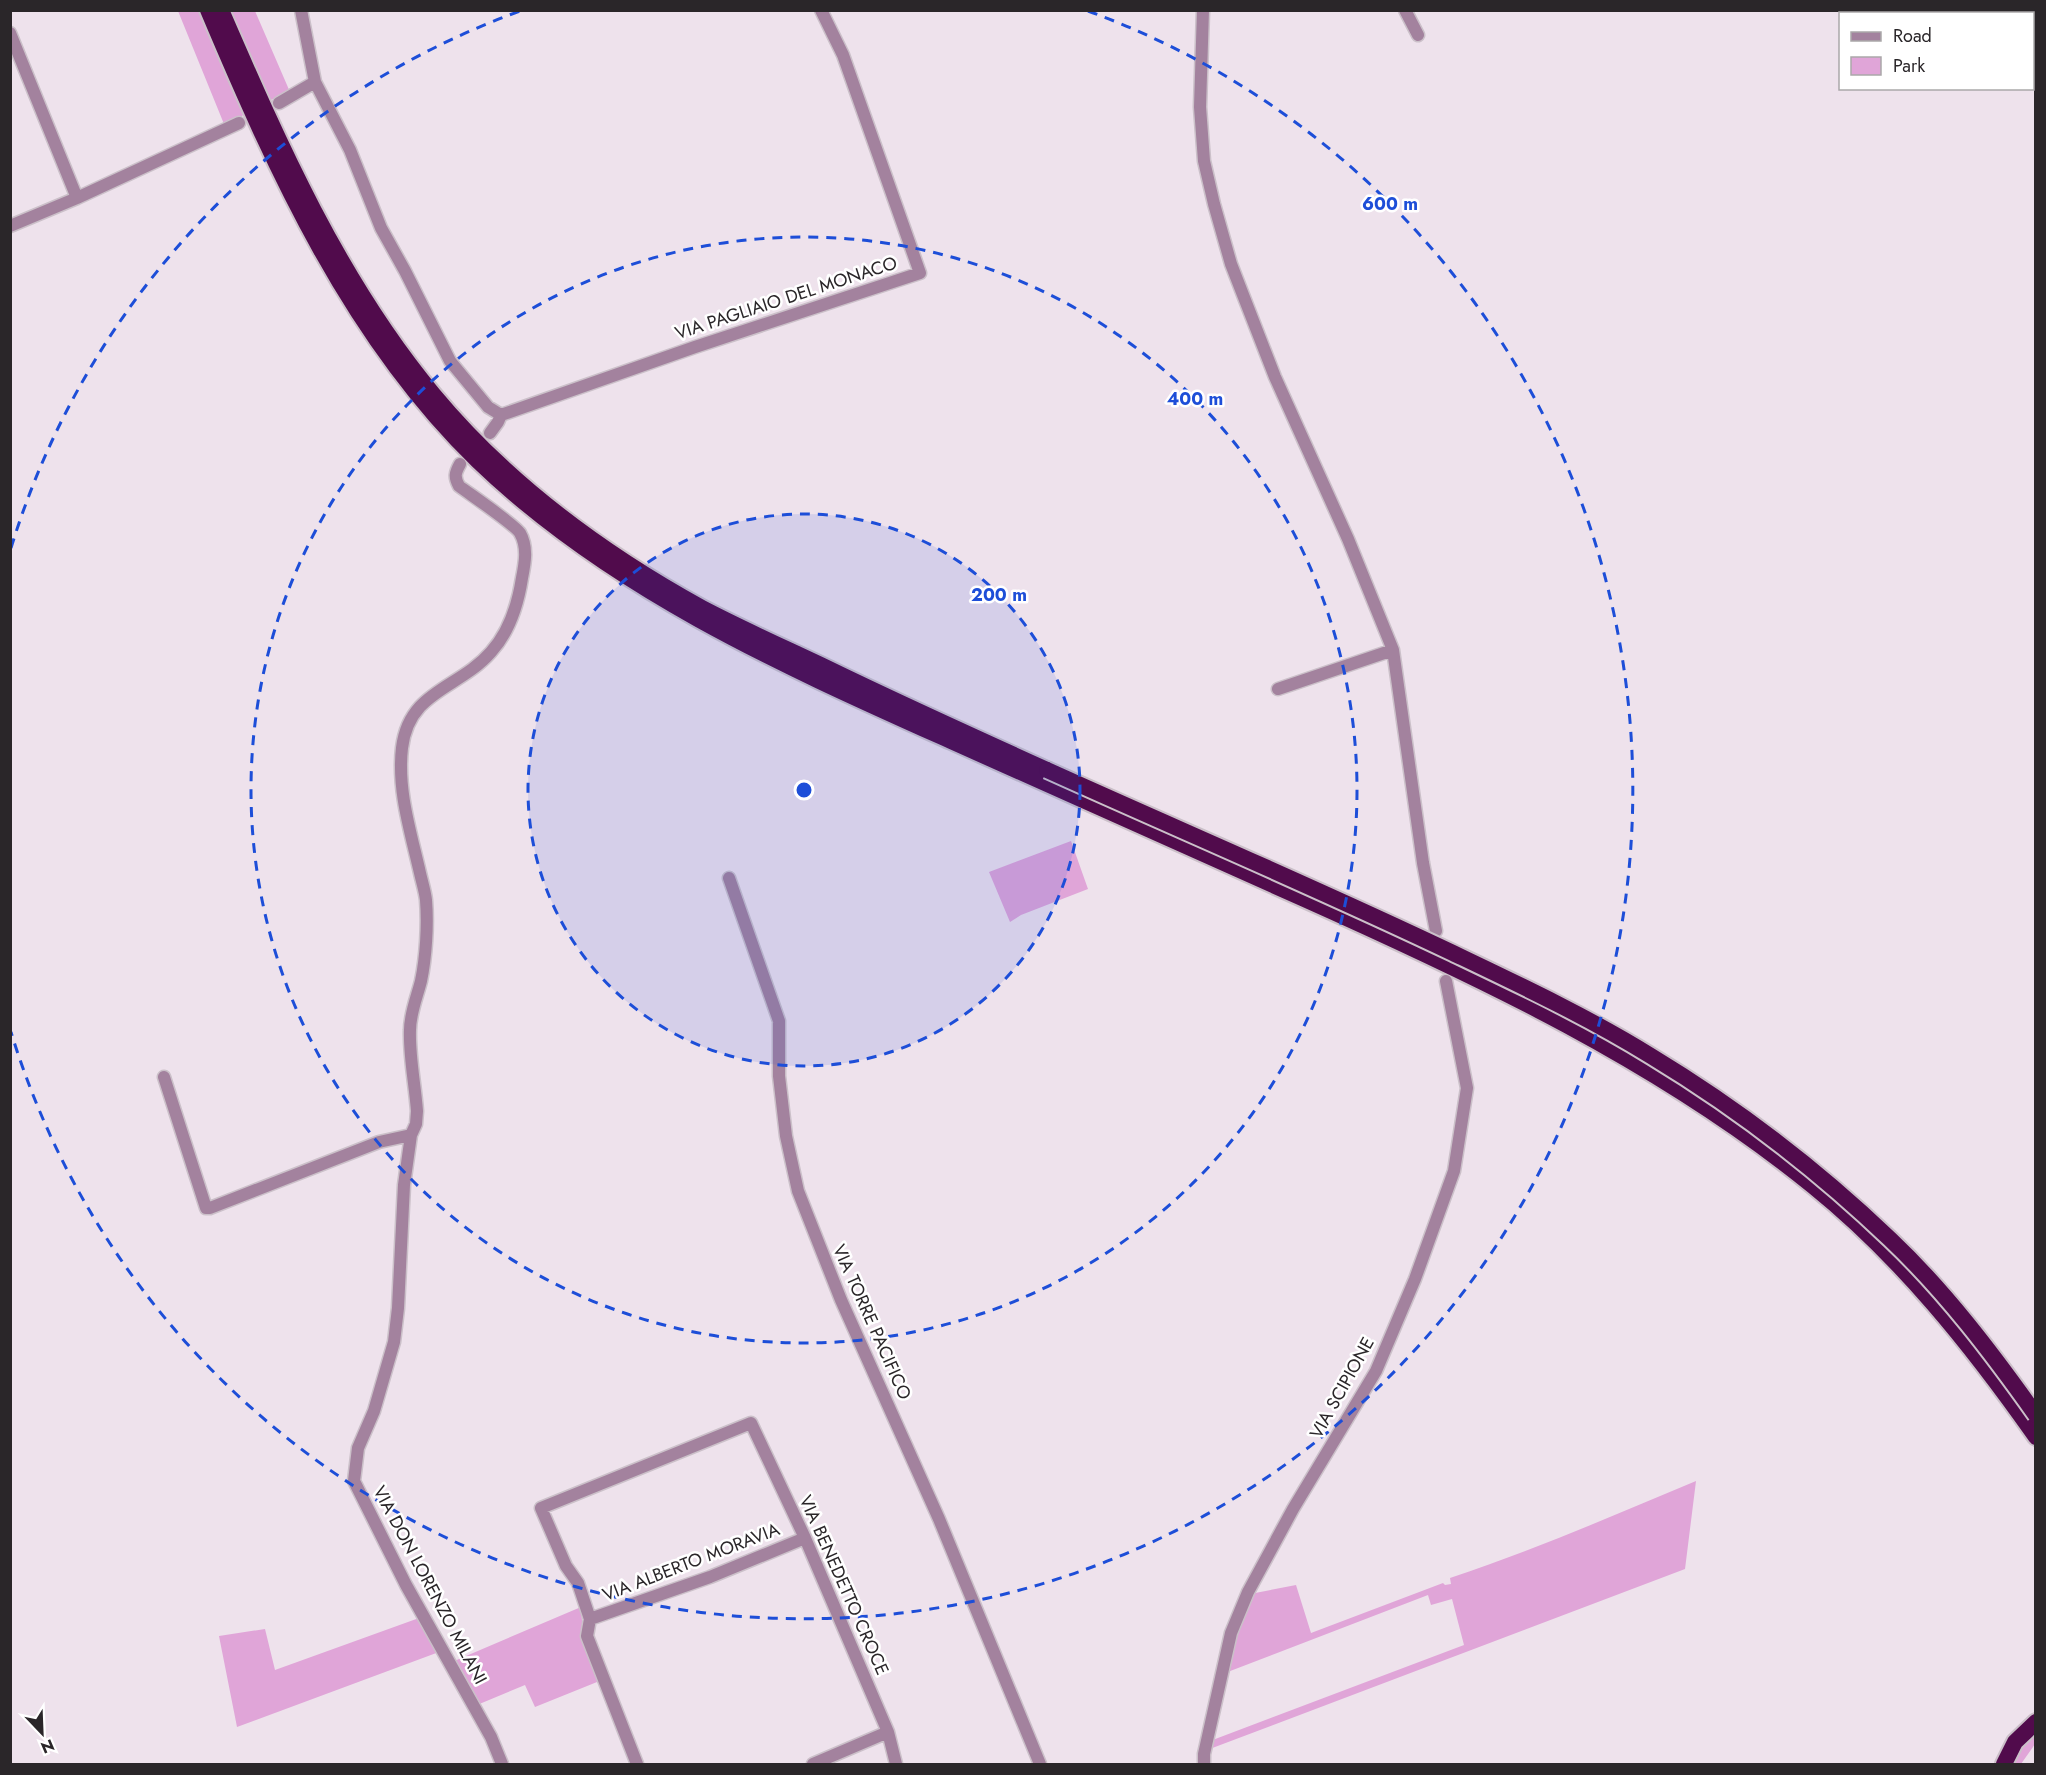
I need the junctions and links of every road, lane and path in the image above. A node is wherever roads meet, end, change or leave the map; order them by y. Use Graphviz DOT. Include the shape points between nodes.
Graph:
graph roads {
  1 [pos="208,10"];
  2 [pos="221,10"];
  3 [pos="301,10"];
  4 [pos="821,10"];
  5 [pos="1203,10"];
  6 [pos="1405,10"];
  7 [pos="10,33"];
  8 [pos="1418,35"];
  9 [pos="315,82"];
  10 [pos="279,104"];
  11 [pos="239,123"];
  12 [pos="77,198"];
  13 [pos="10,226"];
  14 [pos="501,415"];
  15 [pos="490,434"];
  16 [pos="460,464"];
  17 [pos="1393,650"];
  18 [pos="1278,689"];
  19 [pos="1028,771"];
  20 [pos="729,878"];
  21 [pos="1436,931"];
  22 [pos="1446,981"];
  23 [pos="164,1077"];
  24 [pos="411,1135"];
  25 [pos="2036,1415"];
  26 [pos="2036,1437"];
  27 [pos="805,1538"];
  28 [pos="590,1619"];
  29 [pos="2036,1722"];
  30 [pos="888,1732"];
  31 [pos="500,1764"];
  32 [pos="637,1764"];
  33 [pos="813,1764"];
  34 [pos="896,1764"];
  35 [pos="1040,1764"];
  36 [pos="1204,1764"];
  37 [pos="2004,1764"];
  1 -- 19 [label="highway" via="284,181 361,316 408,382 476,459 547,521 641,587 688,614 786,664"];
  2 -- 19 [label="highway" via="286,158 376,317 432,393 481,447 593,539 656,581 703,608 920,712"];
  3 -- 9 [label="street"];
  4 -- 14 [label="street, VIA PAGLIAIO DEL MONACO" via="843,55 920,273"];
  5 -- 17 [label="street" via="1200,107 1204,161 1228,254 1286,403"];
  6 -- 8 [label="street"];
  7 -- 12 [label="street"];
  9 -- 10 [label="street"];
  9 -- 14 [label="street" via="350,150 381,228 450,361 488,408"];
  11 -- 12 [label="street"];
  12 -- 13 [label="street"];
  14 -- 15 [label="street"];
  16 -- 24 [label="street, VIA DON LORENZO MILANI" via="455,473 459,486 519,532 525,559 515,610 503,635 484,659 418,707 402,746 403,794 426,900 425,962 411,1014 417,1111"];
  17 -- 18 [label="street"];
  17 -- 21 [label="street"];
  19 -- 25 [label="highway, bridge" via="1404,930 1552,1000 1651,1056 1752,1123 1891,1239 1970,1326"];
  19 -- 26 [label="highway" via="1386,936 1555,1018 1647,1070 1814,1187 1896,1264 1950,1322"];
  20 -- 35 [label="street, VIA TORRE PACIFICO" via="778,1021 778,1076 798,1191"];
  22 -- 36 [label="street, VIA SCIPIONE" via="1467,1088 1454,1171 1376,1371 1248,1592 1231,1633"];
  23 -- 24 [label="street" via="206,1208 379,1142"];
  24 -- 31 [label="street, VIA DON LORENZO MILANI" via="394,1341 374,1411 358,1448 354,1481 406,1586 480,1716"];
  27 -- 28 [label="street, VIA ALBERTO MORAVIA"];
  27 -- 28 [label="street, VIA BENEDETTO CROCE" via="751,1424 541,1508 566,1566 578,1583"];
  27 -- 30 [label="street, VIA BENEDETTO CROCE"];
  28 -- 32 [label="street" via="587,1636"];
  29 -- 37 [label="highway" via="2015,1742"];
  30 -- 33 [label="street"];
  30 -- 34 [label="street, VIA BENEDETTO CROCE"];
}
